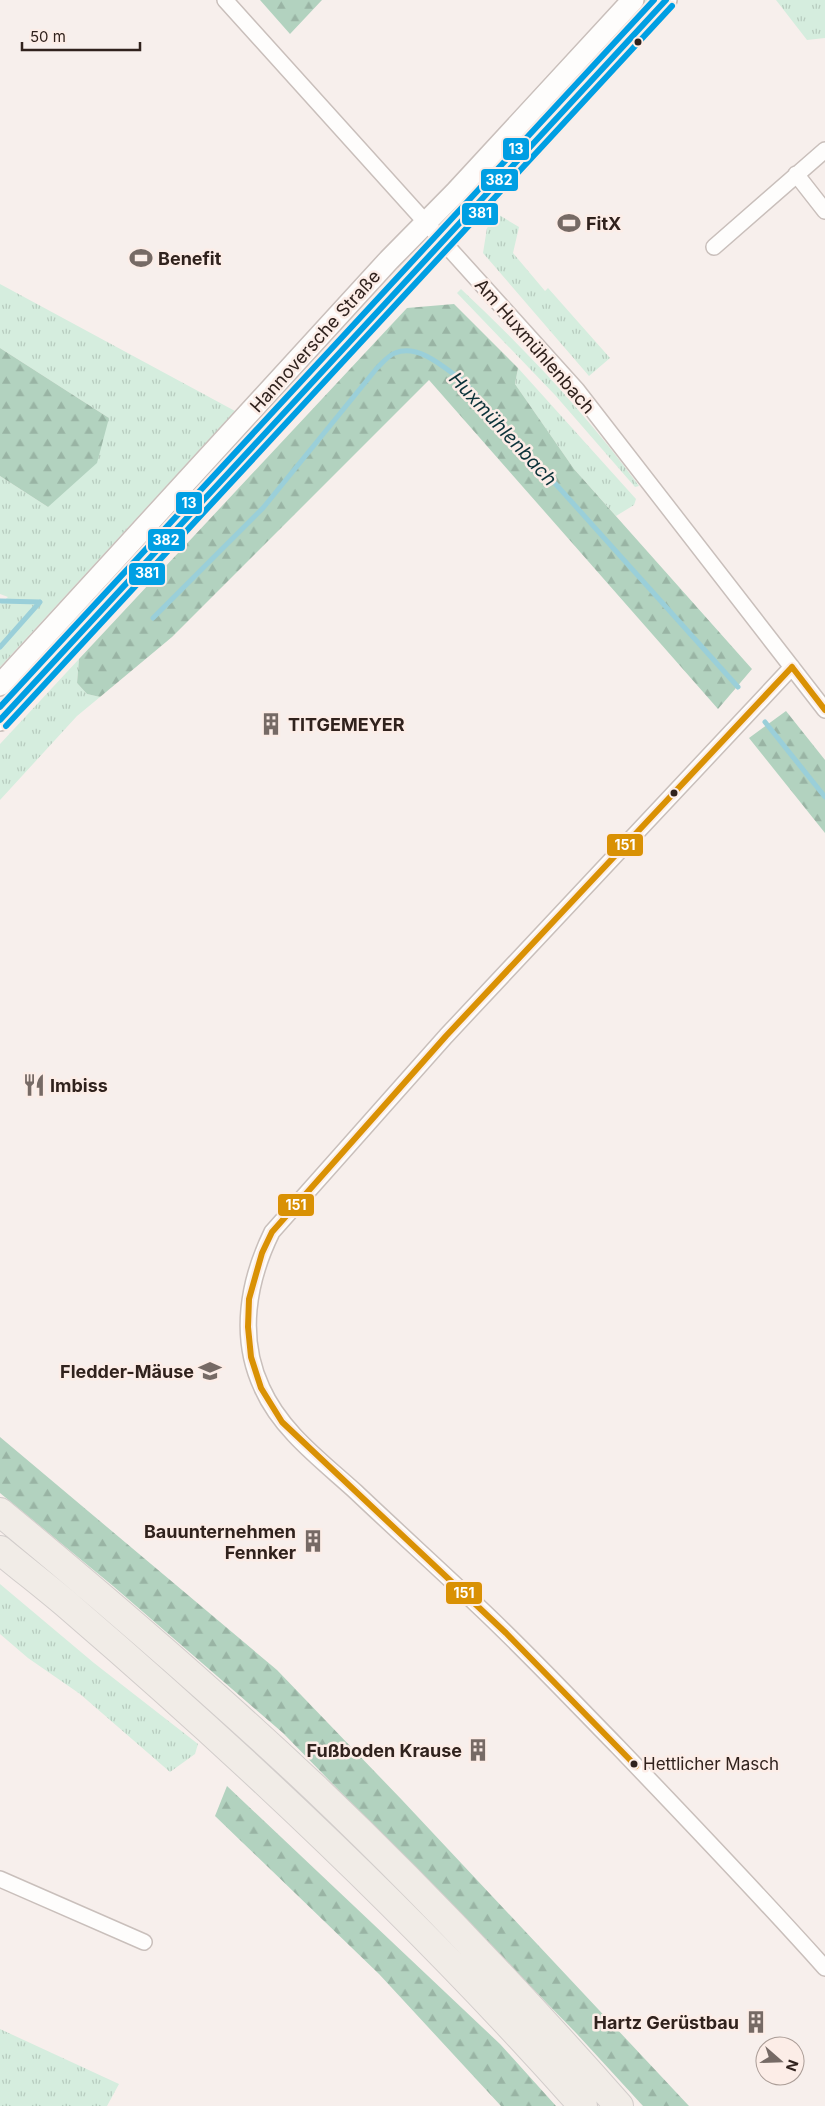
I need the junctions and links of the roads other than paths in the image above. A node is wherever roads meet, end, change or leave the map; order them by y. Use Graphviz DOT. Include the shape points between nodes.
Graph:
graph roads {
  1 [pos="225,0"];
  2 [pos="633,0"];
  3 [pos="666,0"];
  4 [pos="825,150"];
  5 [pos="796,174"];
  6 [pos="825,211"];
  7 [pos="426,222"];
  8 [pos="444,242"];
  9 [pos="714,247"];
  10 [pos="792,667"];
  11 [pos="0,685"];
  12 [pos="825,710"];
  13 [pos="0,720"];
  14 [pos="0,1512"];
  15 [pos="0,1550"];
  16 [pos="0,1563"];
  17 [pos="71,1607"];
  18 [pos="0,1879"];
  19 [pos="144,1942"];
  20 [pos="825,1968"];
  21 [pos="583,2106"];
  22 [pos="619,2106"];
  1 -- 7 [label="street, Am Huxmühlenbach"];
  2 -- 7 [label="main road, Hannoversche Straße"];
  3 -- 8 [label="main road, Hannoversche Straße"];
  4 -- 5 [label="street"];
  5 -- 6 [label="street"];
  5 -- 9 [label="street"];
  7 -- 8 [label="street, Am Huxmühlenbach"];
  7 -- 11 [label="main road, Hannoversche Straße"];
  8 -- 10 [label="street, Am Huxmühlenbach" via="576,390"];
  8 -- 13 [label="main road, Hannoversche Straße" via="396,290"];
  10 -- 12 [label="street, Am Huxmühlenbach"];
  10 -- 20 [label="street" via="446,1036 272,1232 254,1277 248,1327 251,1357 262,1388 282,1422 506,1632 669,1800"];
  14 -- 22 [label="highway" via="102,1597 315,1788 540,2016"];
  15 -- 17 [label="highway"];
  16 -- 17 [label="highway"];
  17 -- 21 [label="highway" via="219,1738 417,1929 522,2037"];
  18 -- 19 [label="street"];
}
